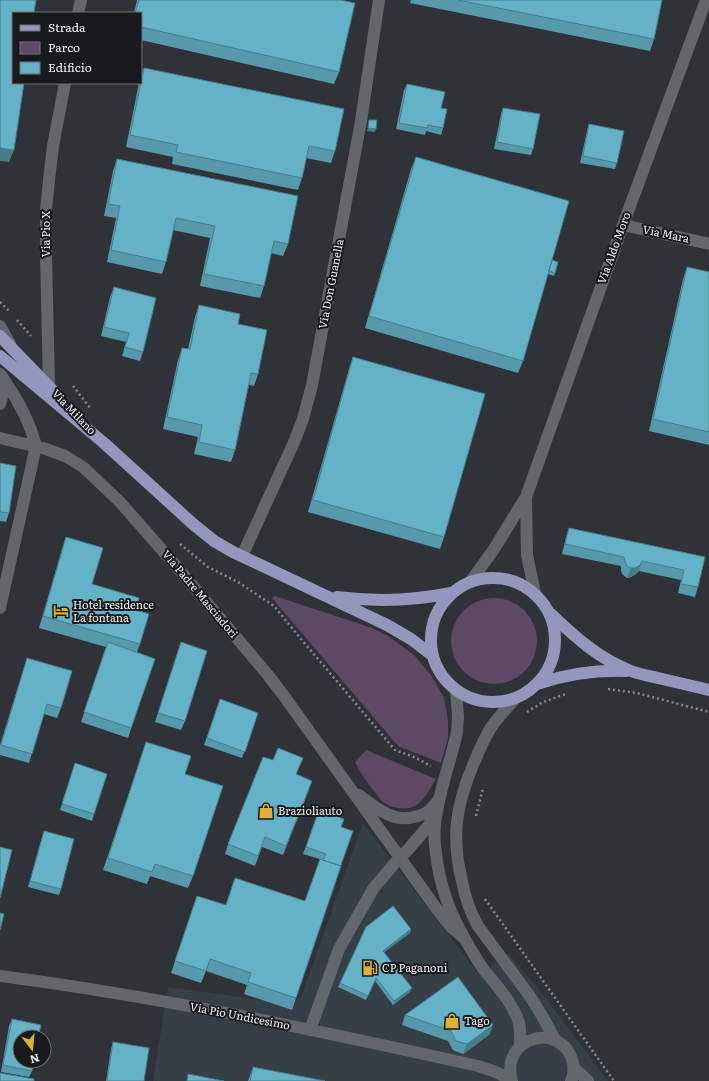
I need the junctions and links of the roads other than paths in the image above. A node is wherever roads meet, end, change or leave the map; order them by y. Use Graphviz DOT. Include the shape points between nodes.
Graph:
graph roads {
  1 [pos="81,0"];
  2 [pos="379,0"];
  3 [pos="706,0"];
  4 [pos="78,12"];
  5 [pos="65,84"];
  6 [pos="623,225"];
  7 [pos="709,244"];
  8 [pos="0,326"];
  9 [pos="0,336"];
  10 [pos="13,349"];
  11 [pos="0,356"];
  12 [pos="2,378"];
  13 [pos="49,386"];
  14 [pos="0,404"];
  15 [pos="0,438"];
  16 [pos="104,443"];
  17 [pos="36,446"];
  18 [pos="526,497"];
  19 [pos="242,556"];
  20 [pos="471,581"];
  21 [pos="451,593"];
  22 [pos="535,593"];
  23 [pos="326,596"];
  24 [pos="0,608"];
  25 [pos="550,613"];
  26 [pos="432,655"];
  27 [pos="631,672"];
  28 [pos="537,684"];
  29 [pos="456,690"];
  30 [pos="709,690"];
  31 [pos="515,699"];
  32 [pos="348,787"];
  33 [pos="440,798"];
  34 [pos="435,818"];
  35 [pos="399,858"];
  36 [pos="465,939"];
  37 [pos="0,976"];
  38 [pos="310,1030"];
  39 [pos="556,1041"];
  40 [pos="520,1047"];
  41 [pos="512,1062"];
  42 [pos="478,1066"];
  43 [pos="574,1068"];
  44 [pos="512,1081"];
  45 [pos="572,1081"];
  46 [pos="588,1081"];
  1 -- 4 [label="street"];
  2 -- 19 [label="street, Via Don Guanella" via="361,121 315,369 290,452"];
  3 -- 6 [label="street, Via Aldo Moro"];
  5 -- 13 [label="street, Via Pio X" via="51,160 46,210"];
  6 -- 7 [label="street, Via Mara"];
  6 -- 18 [label="street, Via Aldo Moro"];
  8 -- 10 [label="street"];
  9 -- 10 [label="main road, Via Milano"];
  10 -- 13 [label="main road, Via Milano"];
  11 -- 16 [label="main road, Via Milano"];
  12 -- 14 [label="street" via="3,393"];
  12 -- 17 [label="street" via="27,420"];
  13 -- 16 [label="main road, Via Milano"];
  15 -- 17 [label="street, Via Padre Masciadori"];
  16 -- 19 [label="main road" via="205,534"];
  17 -- 24 [label="street"];
  17 -- 32 [label="street, Via Padre Masciadori" via="58,453 74,462 120,502 268,675"];
  18 -- 20 [label="street, Via Aldo Moro"];
  18 -- 22 [label="street, Via Aldo Moro" via="527,555"];
  19 -- 23 [label="main road"];
  20 -- 21 [label="main road"];
  20 -- 22 [label="main road" via="504,578 521,584"];
  21 -- 23 [label="main road" via="389,601"];
  21 -- 26 [label="main road" via="440,606 433,622 430,638"];
  22 -- 25 [label="main road"];
  23 -- 26 [label="main road" via="396,630"];
  25 -- 27 [label="main road" via="592,650"];
  25 -- 28 [label="main road" via="556,631 555,650 549,669"];
  26 -- 29 [label="main road" via="441,675"];
  27 -- 28 [label="main road" via="582,673"];
  27 -- 30 [label="main road"];
  28 -- 31 [label="main road"];
  29 -- 31 [label="main road" via="475,700 495,703"];
  29 -- 33 [label="street" via="457,732"];
  31 -- 39 [label="street" via="490,729 469,776 457,818 457,856 466,898 474,920 542,1014"];
  32 -- 33 [label="street" via="383,812 402,818 412,818 428,811"];
  32 -- 35 [label="street, Via Padre Masciadori"];
  33 -- 34 [label="street"];
  34 -- 35 [label="street"];
  34 -- 36 [label="street" via="436,853 440,876 449,906"];
  35 -- 36 [label="street, Via Padre Masciadori" via="443,918"];
  35 -- 38 [label="street" via="373,890 339,949"];
  36 -- 40 [label="street" via="515,1013 520,1029"];
  37 -- 38 [label="street, Via Pio Undicesimo" via="152,999"];
  38 -- 42 [label="street, Via Pio Undicesimo"];
  39 -- 40 [label="street" via="537,1038"];
  39 -- 43 [label="street" via="572,1057"];
  40 -- 41 [label="street"];
  41 -- 42 [label="street" via="498,1066"];
  41 -- 44 [label="street"];
  42 -- 44 [label="street"];
  43 -- 45 [label="street"];
  43 -- 46 [label="street"];
}
